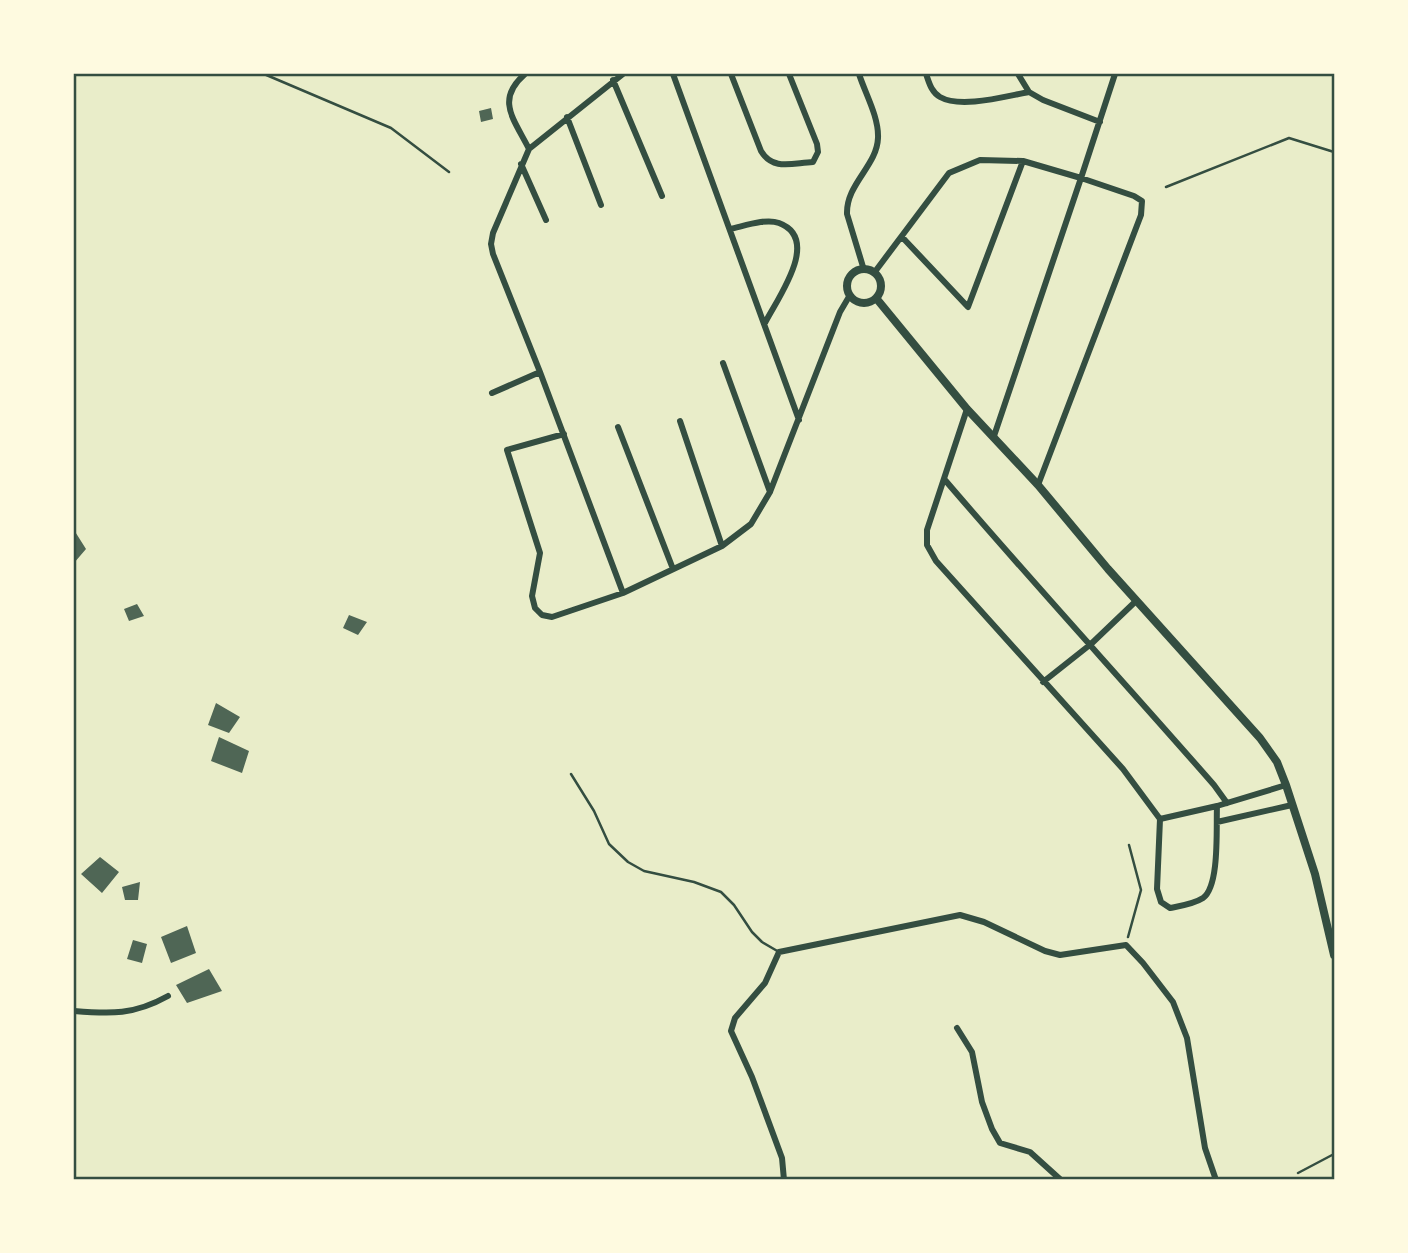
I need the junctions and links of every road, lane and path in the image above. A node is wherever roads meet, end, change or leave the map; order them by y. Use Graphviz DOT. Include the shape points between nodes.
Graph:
graph roads {
  1 [pos="264,74"];
  2 [pos="525,74"];
  3 [pos="623,74"];
  4 [pos="673,74"];
  5 [pos="731,74"];
  6 [pos="789,74"];
  7 [pos="859,74"];
  8 [pos="926,74"];
  9 [pos="1018,74"];
  10 [pos="1115,74"];
  11 [pos="613,80"];
  12 [pos="1029,92"];
  13 [pos="567,117"];
  14 [pos="1100,122"];
  15 [pos="528,149"];
  16 [pos="1335,152"];
  17 [pos="1023,161"];
  18 [pos="521,164"];
  19 [pos="449,172"];
  20 [pos="1081,178"];
  21 [pos="1166,187"];
  22 [pos="662,196"];
  23 [pos="601,205"];
  24 [pos="546,220"];
  25 [pos="730,229"];
  26 [pos="902,237"];
  27 [pos="864,270"];
  28 [pos="874,273"];
  29 [pos="850,295"];
  30 [pos="876,298"];
  31 [pos="765,323"];
  32 [pos="723,363"];
  33 [pos="540,372"];
  34 [pos="492,393"];
  35 [pos="967,409"];
  36 [pos="799,420"];
  37 [pos="680,421"];
  38 [pos="618,427"];
  39 [pos="564,434"];
  40 [pos="994,436"];
  41 [pos="945,480"];
  42 [pos="1038,485"];
  43 [pos="770,492"];
  44 [pos="722,546"];
  45 [pos="673,569"];
  46 [pos="623,593"];
  47 [pos="1136,601"];
  48 [pos="1091,643"];
  49 [pos="1043,682"];
  50 [pos="571,774"];
  51 [pos="1286,785"];
  52 [pos="1227,803"];
  53 [pos="1217,806"];
  54 [pos="1292,806"];
  55 [pos="1160,819"];
  56 [pos="1217,822"];
  57 [pos="1129,845"];
  58 [pos="1126,946"];
  59 [pos="779,952"];
  60 [pos="1335,955"];
  61 [pos="168,996"];
  62 [pos="74,1011"];
  63 [pos="957,1028"];
  64 [pos="1335,1154"];
  65 [pos="1290,1179"];
  66 [pos="785,1180"];
  67 [pos="1061,1180"];
  68 [pos="1216,1180"];
  69 [pos="1278,1180"];
  1 -- 19 [label="path" via="391,128"];
  2 -- 15 [label="street" via="512,85 508,100"];
  3 -- 11 [label="street"];
  4 -- 25 [label="street"];
  5 -- 6 [label="street" via="767,161 813,162 817,144"];
  7 -- 27 [label="street" via="878,136 876,151 846,206"];
  8 -- 12 [label="street" via="931,89 950,100 975,101"];
  9 -- 12 [label="street"];
  10 -- 14 [label="street"];
  11 -- 13 [label="street"];
  11 -- 22 [label="street"];
  12 -- 14 [label="street"];
  13 -- 15 [label="street"];
  13 -- 23 [label="street"];
  14 -- 20 [label="street"];
  15 -- 18 [label="street"];
  16 -- 21 [label="path" via="1289,138"];
  17 -- 20 [label="street"];
  17 -- 26 [label="street" via="980,160 948,173"];
  17 -- 26 [label="street" via="968,307"];
  18 -- 24 [label="street"];
  18 -- 33 [label="street" via="491,244"];
  20 -- 40 [label="street"];
  20 -- 42 [label="street" via="1142,201 1141,215"];
  25 -- 31 [label="street"];
  25 -- 31 [label="street" via="778,223 798,242 791,273"];
  26 -- 28 [label="street"];
  27 -- 28 [label="street"];
  27 -- 29 [label="street" via="850,277"];
  28 -- 30 [label="street" via="881,282"];
  29 -- 30 [label="street" via="860,303"];
  29 -- 36 [label="street"];
  30 -- 35 [label="street"];
  31 -- 36 [label="street"];
  32 -- 43 [label="street"];
  33 -- 34 [label="street"];
  33 -- 39 [label="street"];
  35 -- 40 [label="street"];
  35 -- 41 [label="street"];
  36 -- 43 [label="street"];
  37 -- 44 [label="street"];
  38 -- 45 [label="street"];
  39 -- 46 [label="street"];
  39 -- 46 [label="street" via="507,450 540,554 532,596 535,608 552,617"];
  40 -- 42 [label="street"];
  41 -- 48 [label="street"];
  41 -- 49 [label="street" via="926,530 927,545"];
  42 -- 47 [label="street"];
  43 -- 44 [label="street" via="751,524"];
  44 -- 45 [label="street"];
  45 -- 46 [label="street"];
  47 -- 48 [label="street"];
  47 -- 51 [label="street" via="1260,738"];
  48 -- 49 [label="street"];
  48 -- 52 [label="street"];
  49 -- 55 [label="street" via="1124,769"];
  50 -- 59 [label="lane" via="609,844 628,862 644,871 721,892 752,932"];
  51 -- 52 [label="street"];
  51 -- 54 [label="street"];
  52 -- 53 [label="street"];
  53 -- 55 [label="street"];
  53 -- 56 [label="street"];
  54 -- 56 [label="street"];
  54 -- 60 [label="street"];
  55 -- 56 [label="street" via="1157,889 1161,902 1170,908 1201,900 1208,893 1214,881"];
  57 -- 58 [label="path" via="1141,890"];
  58 -- 59 [label="street" via="1060,955 960,915"];
  58 -- 68 [label="street" via="1173,1002 1186,1038 1205,1148"];
  59 -- 66 [label="street" via="765,983 735,1018 731,1031 782,1158"];
  61 -- 62 [label="street" via="131,1012"];
  63 -- 67 [label="street" via="972,1052 982,1102 1000,1143 1030,1152"];
  64 -- 65 [label="path"];
  65 -- 69 [label="street"];
}
